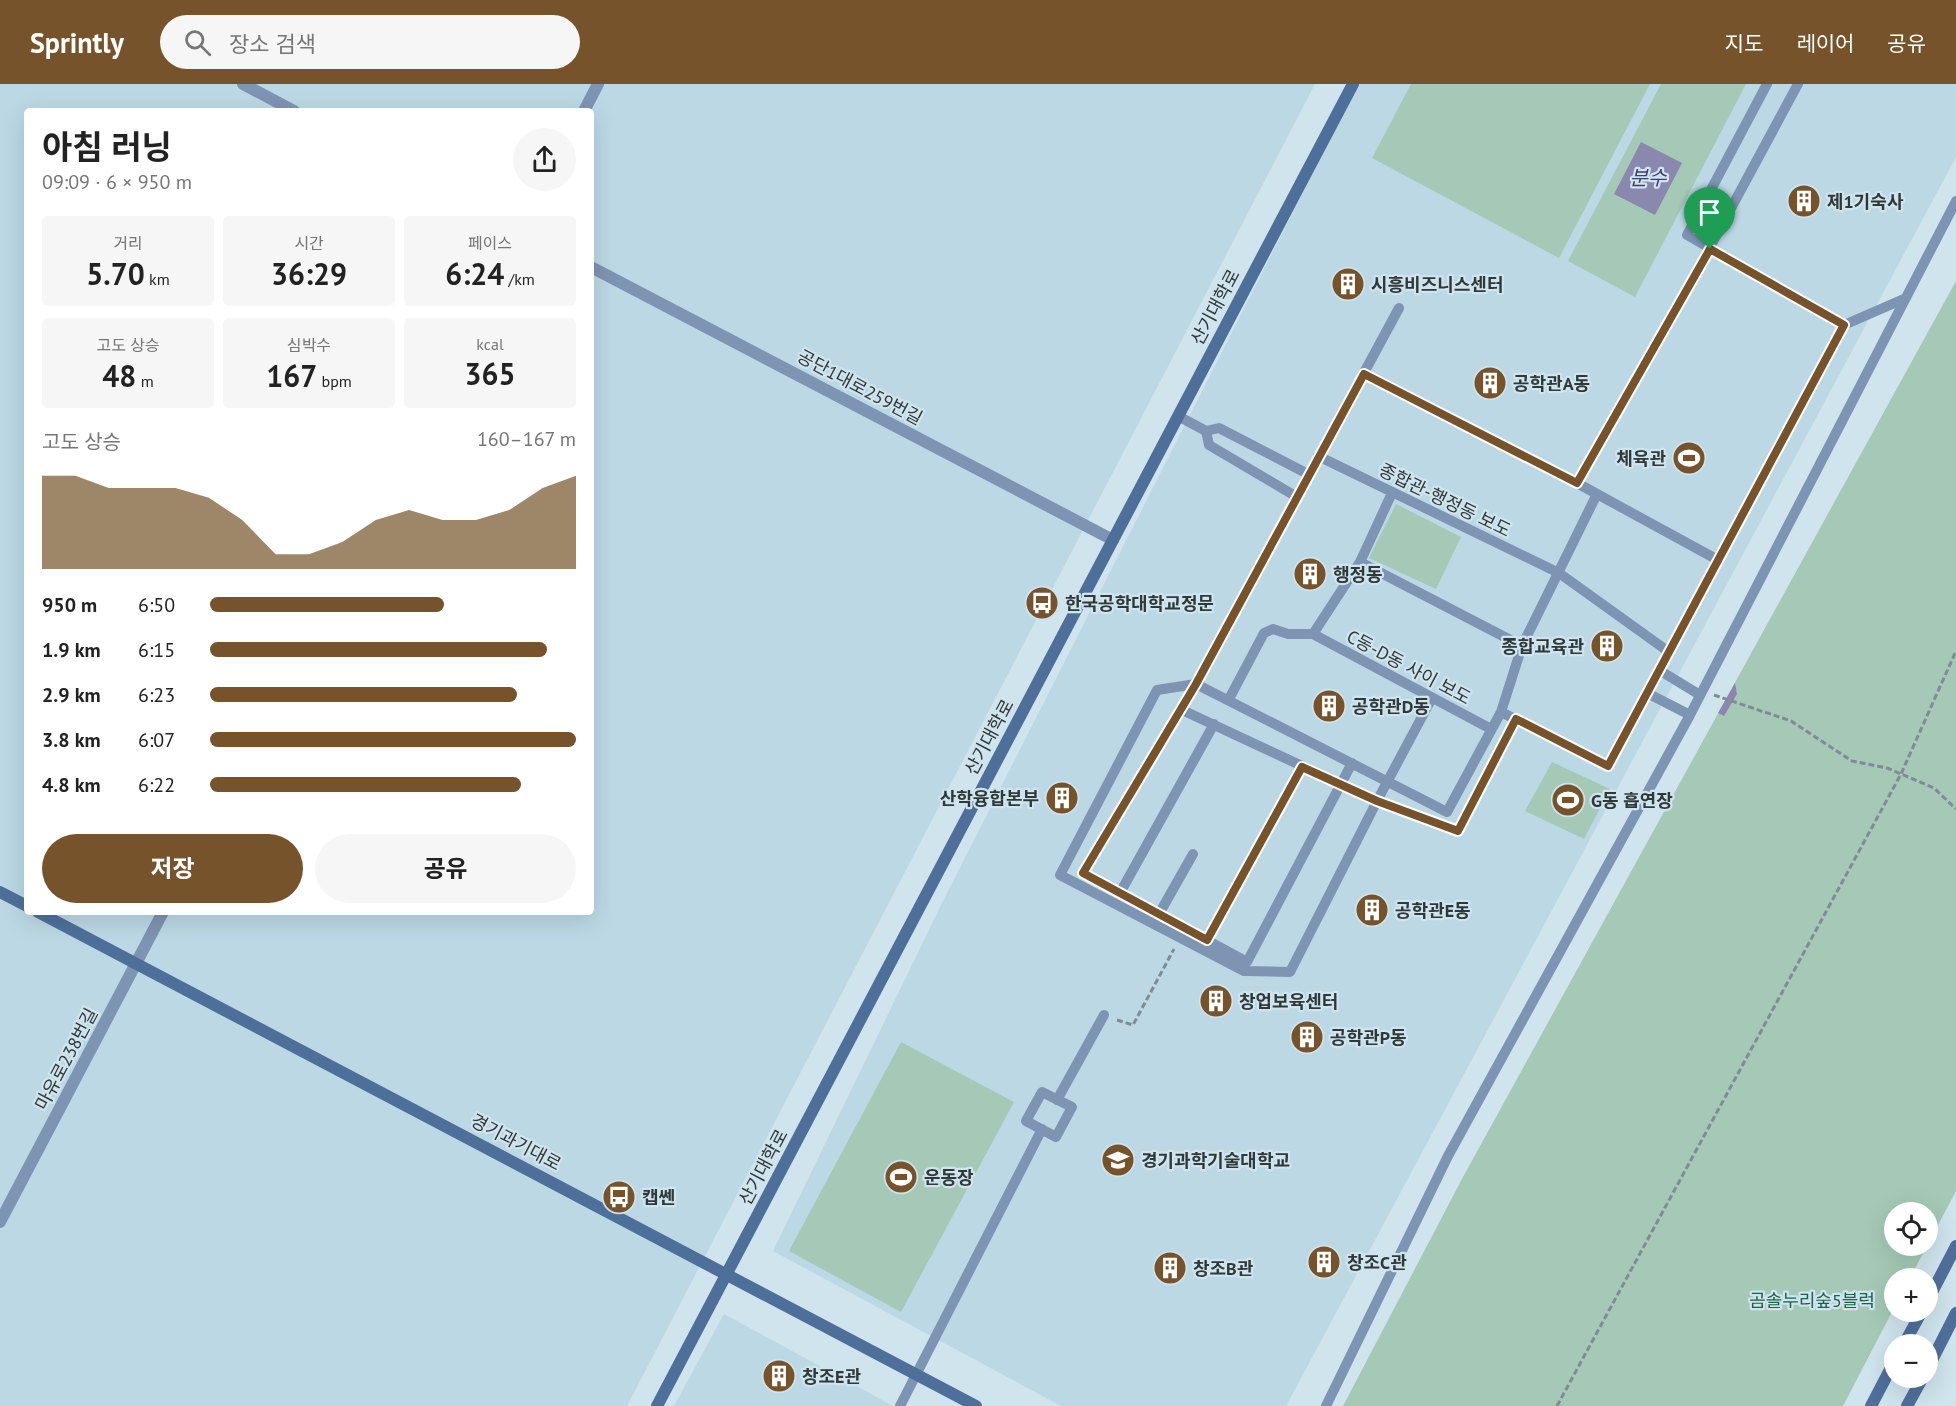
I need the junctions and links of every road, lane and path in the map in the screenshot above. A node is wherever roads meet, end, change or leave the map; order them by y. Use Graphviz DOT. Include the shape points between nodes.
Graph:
graph roads {
  1 [pos="243,84"];
  2 [pos="598,84"];
  3 [pos="1353,84"];
  4 [pos="1767,84"];
  5 [pos="1798,84"];
  6 [pos="288,108"];
  7 [pos="586,108"];
  8 [pos="1956,201"];
  9 [pos="1710,249"];
  10 [pos="594,269"];
  11 [pos="1906,298"];
  12 [pos="1399,308"];
  13 [pos="1844,325"];
  14 [pos="1364,374"];
  15 [pos="1178,416"];
  16 [pos="1206,431"];
  17 [pos="1318,456"];
  18 [pos="1308,474"];
  19 [pos="1577,483"];
  20 [pos="1392,493"];
  21 [pos="1597,494"];
  22 [pos="1297,497"];
  23 [pos="1113,540"];
  24 [pos="1718,560"];
  25 [pos="1360,562"];
  26 [pos="1558,573"];
  27 [pos="1313,634"];
  28 [pos="1522,646"];
  29 [pos="1956,651"];
  30 [pos="1669,652"];
  31 [pos="1659,670"];
  32 [pos="1196,684"];
  33 [pos="1647,693"];
  34 [pos="1700,695"];
  35 [pos="1721,695"];
  36 [pos="1432,698"];
  37 [pos="1229,699"];
  38 [pos="1180,709"];
  39 [pos="1502,712"];
  40 [pos="1690,715"];
  41 [pos="1516,719"];
  42 [pos="1214,724"];
  43 [pos="1491,729"];
  44 [pos="1352,763"];
  45 [pos="1302,767"];
  46 [pos="1901,774"];
  47 [pos="1388,781"];
  48 [pos="1340,786"];
  49 [pos="1377,801"];
  50 [pos="1956,810"];
  51 [pos="1193,854"];
  52 [pos="0,892"];
  53 [pos="1120,893"];
  54 [pos="24,904"];
  55 [pos="1159,914"];
  56 [pos="44,915"];
  57 [pos="161,915"];
  58 [pos="1185,928"];
  59 [pos="1207,940"];
  60 [pos="136,964"];
  61 [pos="1104,1015"];
  62 [pos="1057,1100"];
  63 [pos="1042,1129"];
  64 [pos="0,1222"];
  65 [pos="1956,1246"];
  66 [pos="727,1273"];
  67 [pos="1938,1281"];
  68 [pos="1956,1313"];
  69 [pos="1938,1348"];
  70 [pos="916,1374"];
  71 [pos="1884,1381"];
  72 [pos="1917,1388"];
  73 [pos="657,1406"];
  74 [pos="900,1406"];
  75 [pos="976,1406"];
  76 [pos="1326,1406"];
  77 [pos="1557,1406"];
  78 [pos="1871,1406"];
  79 [pos="1907,1406"];
  1 -- 6 [label="street"];
  2 -- 7 [label="street"];
  3 -- 15 [label="street, 산기대학로"];
  4 -- 9 [label="lane" via="1687,235"];
  5 -- 9 [label="lane"];
  8 -- 11 [label="lane"];
  9 -- 13 [label="lane"];
  9 -- 19 [label="lane"];
  10 -- 23 [label="street, 공단1대로259번길"];
  11 -- 13 [label="lane"];
  11 -- 34 [label="lane"];
  12 -- 14 [label="lane"];
  13 -- 24 [label="lane"];
  14 -- 17 [label="lane"];
  14 -- 19 [label="lane"];
  15 -- 16 [label="lane"];
  15 -- 23 [label="street, 산기대학로"];
  16 -- 18 [label="lane" via="1220,428"];
  16 -- 22 [label="lane" via="1209,446"];
  17 -- 18 [label="lane"];
  17 -- 20 [label="lane, 종합관-행정동 보도"];
  18 -- 22 [label="lane"];
  19 -- 21 [label="lane"];
  20 -- 25 [label="lane"];
  20 -- 26 [label="lane, 종합관-행정동 보도"];
  21 -- 24 [label="lane"];
  21 -- 26 [label="lane"];
  22 -- 32 [label="lane"];
  23 -- 66 [label="street, 산기대학로"];
  24 -- 30 [label="lane"];
  25 -- 27 [label="lane"];
  25 -- 28 [label="lane"];
  26 -- 28 [label="lane"];
  26 -- 30 [label="lane, 종합관-행정동 보도"];
  27 -- 36 [label="lane, C동-D동 사이 보도"];
  27 -- 37 [label="lane" via="1288,634 1273,629 1264,633"];
  28 -- 39 [label="lane"];
  29 -- 46 [label="path"];
  30 -- 31 [label="lane"];
  31 -- 33 [label="lane"];
  31 -- 34 [label="lane"];
  32 -- 37 [label="lane"];
  32 -- 38 [label="lane"];
  32 -- 49 [label="lane" via="1157,690 1060,875 1244,971 1290,972"];
  33 -- 40 [label="lane"];
  33 -- 41 [label="lane" via="1608,766"];
  34 -- 40 [label="lane"];
  35 -- 46 [label="path" via="1791,721 1852,761"];
  36 -- 43 [label="lane, C동-D동 사이 보도"];
  36 -- 47 [label="lane"];
  37 -- 44 [label="lane"];
  38 -- 42 [label="lane"];
  38 -- 53 [label="lane" via="1083,873"];
  39 -- 41 [label="lane"];
  39 -- 43 [label="lane"];
  40 -- 76 [label="lane" via="1448,1156"];
  41 -- 49 [label="lane" via="1458,831"];
  42 -- 45 [label="lane"];
  42 -- 53 [label="lane"];
  43 -- 47 [label="lane" via="1447,812"];
  44 -- 47 [label="lane"];
  44 -- 48 [label="lane"];
  45 -- 48 [label="lane"];
  45 -- 59 [label="lane"];
  46 -- 50 [label="path" via="1934,788"];
  46 -- 77 [label="path"];
  47 -- 49 [label="lane"];
  48 -- 49 [label="lane"];
  48 -- 59 [label="lane" via="1247,962"];
  51 -- 55 [label="lane"];
  52 -- 54 [label="street"];
  53 -- 55 [label="lane"];
  55 -- 58 [label="lane"];
  56 -- 60 [label="street, 경기과기대로"];
  57 -- 60 [label="street, 마유로238번길"];
  58 -- 59 [label="lane"];
  58 -- 61 [label="path" via="1133,1025"];
  60 -- 64 [label="street, 마유로238번길"];
  60 -- 66 [label="street, 경기과기대로"];
  61 -- 62 [label="lane"];
  62 -- 63 [label="lane" via="1071,1107 1056,1137"];
  62 -- 63 [label="lane" via="1042,1092 1026,1121"];
  63 -- 70 [label="lane"];
  65 -- 67 [label="street"];
  66 -- 70 [label="street, 경기과기대로"];
  66 -- 73 [label="street, 산기대학로"];
  68 -- 69 [label="street"];
  70 -- 74 [label="lane"];
  70 -- 75 [label="street, 경기과기대로"];
  71 -- 78 [label="street"];
  72 -- 79 [label="street"];
}
